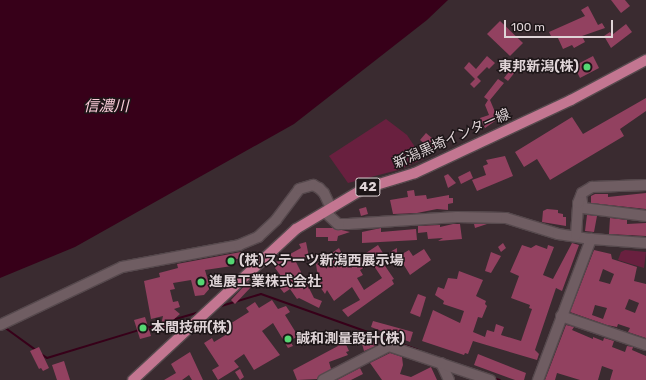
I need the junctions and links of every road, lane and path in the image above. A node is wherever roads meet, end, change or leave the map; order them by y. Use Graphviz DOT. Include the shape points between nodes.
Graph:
graph roads {
  1 [pos="646,60"];
  2 [pos="646,185"];
  3 [pos="581,196"];
  4 [pos="328,210"];
  5 [pos="646,216"];
  6 [pos="576,235"];
  7 [pos="591,239"];
  8 [pos="646,243"];
  9 [pos="561,316"];
  10 [pos="0,325"];
  11 [pos="646,345"];
  12 [pos="441,363"];
  13 [pos="133,380"];
  14 [pos="323,380"];
  15 [pos="449,380"];
  16 [pos="490,380"];
  17 [pos="538,380"];
  1 -- 4 [label="main road, 新潟黒埼インター線 / 42" via="497,136 415,173 363,189"];
  2 -- 3 [label="street" via="592,187"];
  3 -- 5 [label="street" via="583,208"];
  3 -- 6 [label="street" via="578,202"];
  4 -- 6 [label="street" via="338,224 481,216 506,218 558,234"];
  4 -- 10 [label="street" via="324,192 319,188 313,185 299,189 276,220 258,237 239,245 122,267"];
  4 -- 13 [label="main road, 新潟黒埼インター線 / 42" via="296,229"];
  6 -- 7 [label="street"];
  7 -- 8 [label="street"];
  7 -- 9 [label="street"];
  9 -- 11 [label="street"];
  9 -- 17 [label="street"];
  12 -- 14 [label="street" via="389,346"];
  12 -- 15 [label="street"];
  12 -- 16 [label="street"];
}
